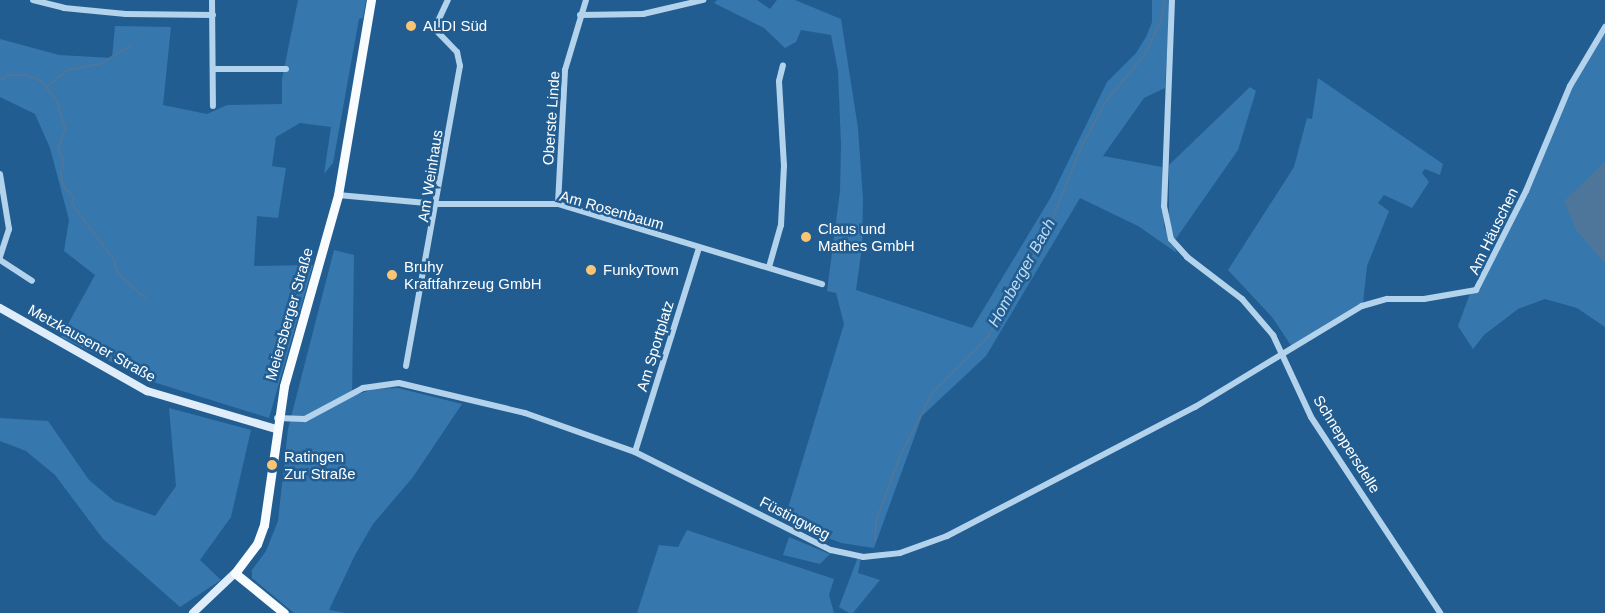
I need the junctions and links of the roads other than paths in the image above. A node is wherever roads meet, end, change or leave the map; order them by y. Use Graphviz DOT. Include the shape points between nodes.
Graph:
graph roads {
  1 [pos="33,0"];
  2 [pos="212,0"];
  3 [pos="371,0"];
  4 [pos="448,0"];
  5 [pos="586,0"];
  6 [pos="703,0"];
  7 [pos="1172,0"];
  8 [pos="213,15"];
  9 [pos="580,15"];
  10 [pos="1605,27"];
  11 [pos="783,65"];
  12 [pos="215,69"];
  13 [pos="286,69"];
  14 [pos="213,106"];
  15 [pos="0,174"];
  16 [pos="338,195"];
  17 [pos="438,204"];
  18 [pos="558,204"];
  19 [pos="699,248"];
  20 [pos="0,259"];
  21 [pos="768,267"];
  22 [pos="32,280"];
  23 [pos="822,284"];
  24 [pos="0,308"];
  25 [pos="1283,354"];
  26 [pos="406,366"];
  27 [pos="277,418"];
  28 [pos="276,429"];
  29 [pos="635,453"];
  30 [pos="235,573"];
  31 [pos="193,613"];
  32 [pos="284,613"];
  33 [pos="1440,613"];
  1 -- 8 [label="street" via="64,8 126,14"];
  2 -- 8 [label="street"];
  3 -- 16 [label="main road, Meiersberger Straße"];
  4 -- 17 [label="street, Am Weinhaus" via="438,32 457,52 460,66"];
  5 -- 9 [label="street, Oberste Linde"];
  6 -- 9 [label="street" via="643,14"];
  7 -- 25 [label="street, Schneppersdelle" via="1166,224 1178,249 1242,299"];
  8 -- 12 [label="street"];
  9 -- 18 [label="street, Oberste Linde" via="565,70"];
  10 -- 25 [label="street, Am Häuschen" via="1564,98 1526,191 1479,288 1424,299 1374,302"];
  11 -- 21 [label="street" via="779,81 784,166 781,225"];
  12 -- 13 [label="street"];
  12 -- 14 [label="street"];
  15 -- 20 [label="street" via="9,229"];
  16 -- 17 [label="street, Am Rosenbaum"];
  16 -- 27 [label="main road, Meiersberger Straße"];
  17 -- 18 [label="street, Am Rosenbaum"];
  17 -- 26 [label="street, Am Weinhaus"];
  18 -- 19 [label="street, Am Rosenbaum"];
  19 -- 21 [label="street, Am Rosenbaum"];
  19 -- 29 [label="street, Am Sportplatz"];
  20 -- 22 [label="street"];
  21 -- 23 [label="street, Am Rosenbaum"];
  24 -- 28 [label="main road, Metzkausener Straße" via="147,391"];
  25 -- 29 [label="street, Füstingweg" via="1195,407 947,536 890,555 863,556 831,550"];
  25 -- 33 [label="street, Schneppersdelle" via="1311,417"];
  27 -- 28 [label="main road, Meiersberger Straße"];
  27 -- 29 [label="street, Füstingweg" via="305,419 363,388 399,383 525,413"];
  28 -- 30 [label="main road, Meiersberger Straße" via="262,531"];
  30 -- 31 [label="main road, Meiersberger Straße"];
  30 -- 32 [label="main road"];
}
